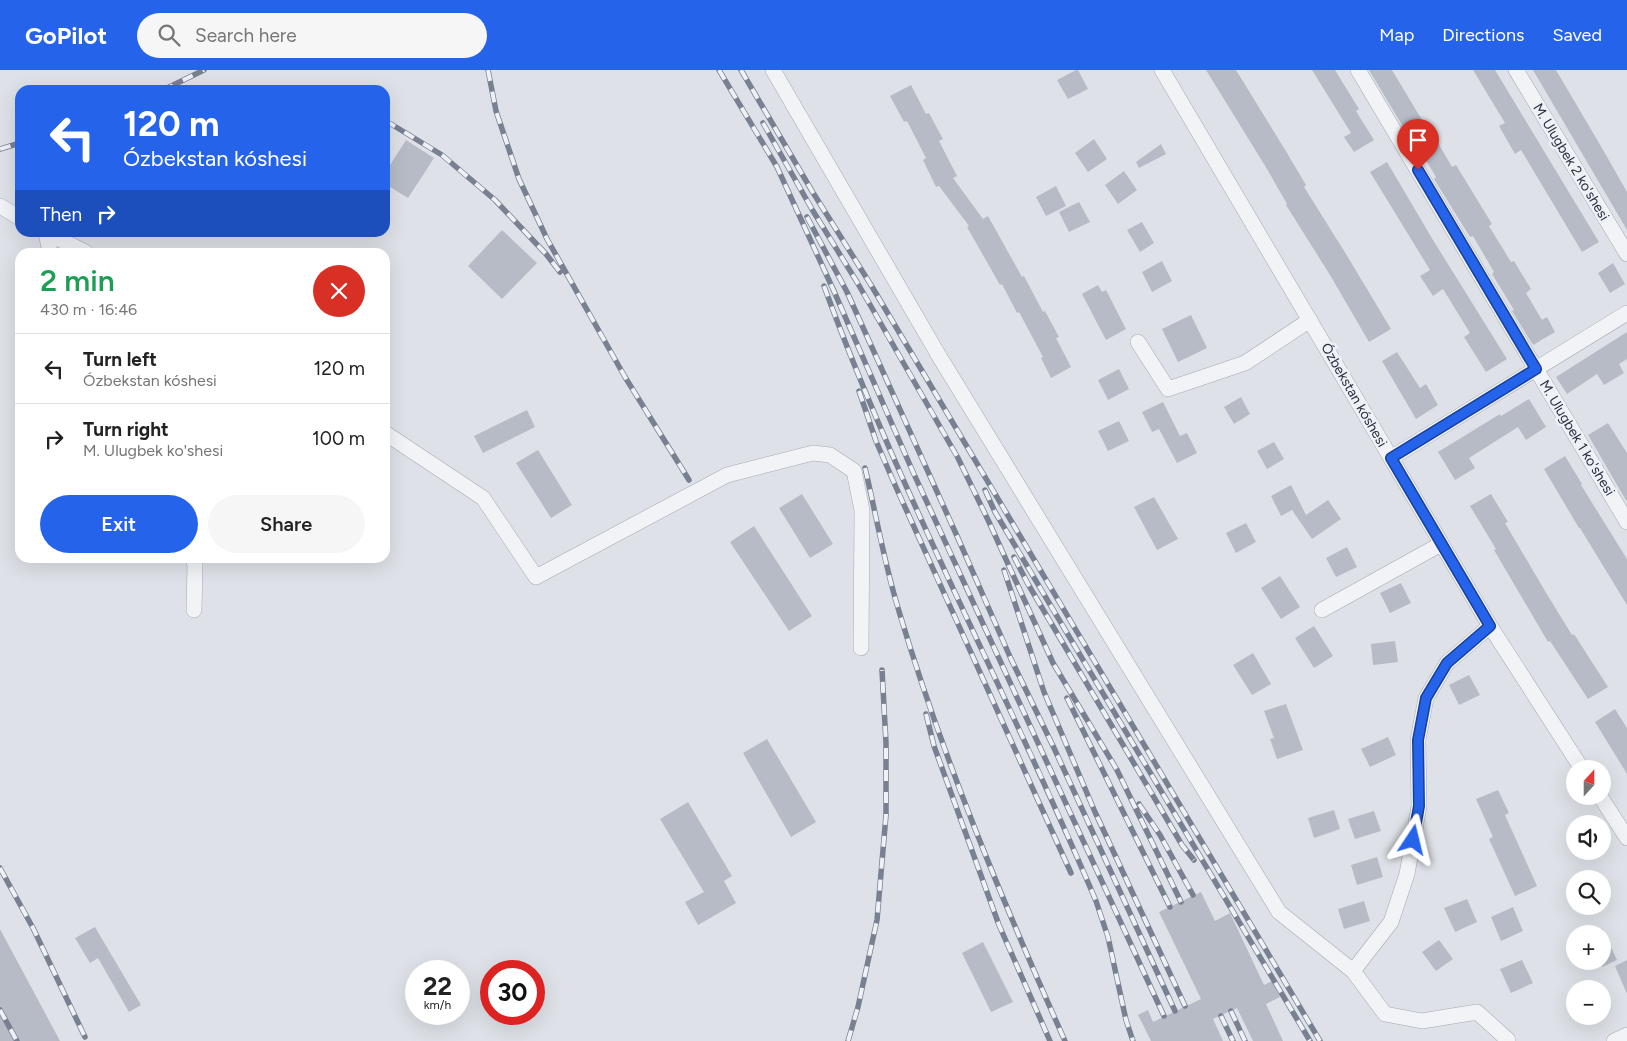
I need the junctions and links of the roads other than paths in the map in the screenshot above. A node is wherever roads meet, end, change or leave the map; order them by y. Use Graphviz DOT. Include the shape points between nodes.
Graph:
graph roads {
  1 [pos="773,70"];
  2 [pos="1162,70"];
  3 [pos="1358,70"];
  4 [pos="1516,70"];
  5 [pos="0,206"];
  6 [pos="15,215"];
  7 [pos="54,237"];
  8 [pos="77,248"];
  9 [pos="1627,254"];
  10 [pos="1627,313"];
  11 [pos="1310,320"];
  12 [pos="1138,342"];
  13 [pos="1536,369"];
  14 [pos="390,436"];
  15 [pos="1391,458"];
  16 [pos="1627,522"];
  17 [pos="1441,544"];
  18 [pos="194,563"];
  19 [pos="194,610"];
  20 [pos="1322,610"];
  21 [pos="1490,626"];
  22 [pos="861,648"];
  23 [pos="1576,760"];
  24 [pos="1606,805"];
  25 [pos="1627,838"];
  26 [pos="1352,971"];
  27 [pos="1627,1035"];
  28 [pos="1508,1040"];
  29 [pos="1614,1041"];
  1 -- 26 [label="street" via="939,356 1278,912"];
  2 -- 11 [label="street, Ózbekstan kóshesi"];
  3 -- 13 [label="street, M. Ulugbek 1 ko'shesi"];
  4 -- 9 [label="street, M. Ulugbek 2 ko'shesi"];
  5 -- 6 [label="street"];
  7 -- 8 [label="street"];
  10 -- 13 [label="street"];
  11 -- 12 [label="street" via="1245,363 1168,388"];
  11 -- 15 [label="street, Ózbekstan kóshesi"];
  13 -- 15 [label="street"];
  13 -- 16 [label="street, M. Ulugbek 1 ko'shesi"];
  14 -- 22 [label="street" via="483,498 536,577 727,475 813,453 830,456 854,471 862,510"];
  15 -- 17 [label="street, Ózbekstan kóshesi"];
  17 -- 20 [label="street"];
  17 -- 21 [label="street, Ózbekstan kóshesi"];
  18 -- 19 [label="street"];
  21 -- 23 [label="street, Ózbekstan kóshesi"];
  21 -- 26 [label="street" via="1447,663 1426,698 1418,740 1419,806 1407,874 1391,922"];
  24 -- 25 [label="street"];
  26 -- 28 [label="street" via="1384,1014 1422,1021 1477,1012"];
  27 -- 29 [label="street"];
}
